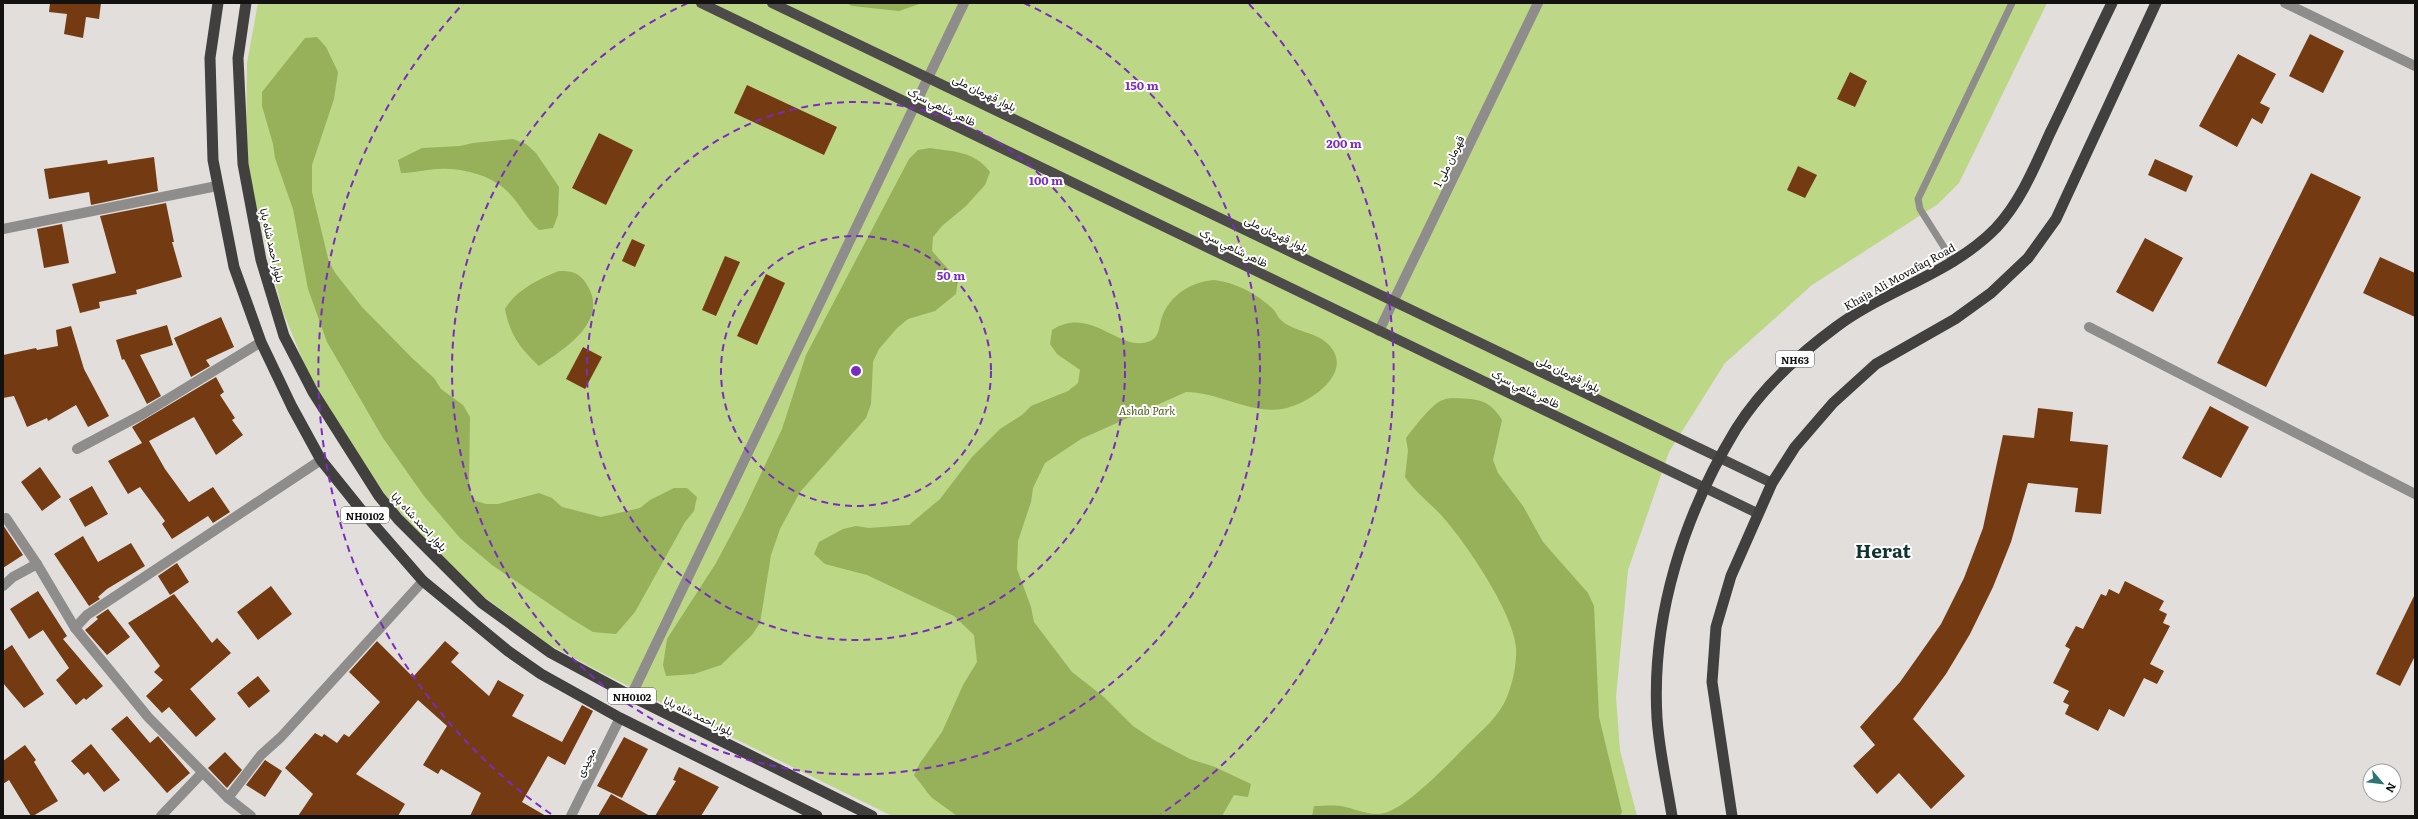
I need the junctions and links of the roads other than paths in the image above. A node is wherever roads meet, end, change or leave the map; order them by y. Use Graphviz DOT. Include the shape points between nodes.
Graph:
graph roads {
  1 [pos="218,3"];
  2 [pos="246,3"];
  3 [pos="701,3"];
  4 [pos="772,3"];
  5 [pos="964,3"];
  6 [pos="1538,3"];
  7 [pos="2012,3"];
  8 [pos="2112,3"];
  9 [pos="2156,3"];
  10 [pos="2285,3"];
  11 [pos="2415,66"];
  12 [pos="928,78"];
  13 [pos="915,106"];
  14 [pos="217,186"];
  15 [pos="3,229"];
  16 [pos="1954,263"];
  17 [pos="1393,301"];
  18 [pos="2089,327"];
  19 [pos="1379,331"];
  20 [pos="262,342"];
  21 [pos="77,448"];
  22 [pos="1720,459"];
  23 [pos="321,460"];
  24 [pos="1772,484"];
  25 [pos="1705,488"];
  26 [pos="2415,494"];
  27 [pos="1757,513"];
  28 [pos="6,518"];
  29 [pos="37,564"];
  30 [pos="423,581"];
  31 [pos="3,586"];
  32 [pos="75,628"];
  33 [pos="631,696"];
  34 [pos="620,718"];
  35 [pos="202,773"];
  36 [pos="228,798"];
  37 [pos="161,816"];
  38 [pos="251,816"];
  39 [pos="571,816"];
  40 [pos="817,816"];
  41 [pos="872,816"];
  42 [pos="1672,816"];
  43 [pos="1732,816"];
  1 -- 14 [label="highway, NH0102" via="210,58 213,160"];
  2 -- 33 [label="highway, بلوار احمد شاه بابا / NH0102" via="238,58 243,164 260,260 284,336 313,392 379,496 482,603 551,653"];
  3 -- 13 [label="main road, ظاهر شاهي سړک"];
  4 -- 12 [label="main road, بلوار قهرمان ملی"];
  5 -- 12 [label="street"];
  6 -- 17 [label="street, قهرمان ملی 1"];
  7 -- 16 [label="lane" via="1918,199 1920,209"];
  8 -- 16 [label="highway, Khaja Ali Movafaq Road / NH63" via="2023,192 1978,246"];
  9 -- 24 [label="highway" via="2056,219 2028,258 1991,293 1955,319 1876,364 1832,402 1795,447"];
  10 -- 11 [label="street"];
  12 -- 13 [label="street"];
  12 -- 17 [label="main road, بلوار قهرمان ملی"];
  13 -- 19 [label="main road, ظاهر شاهي سړک"];
  13 -- 33 [label="street"];
  14 -- 15 [label="street"];
  14 -- 20 [label="highway, NH0102" via="234,267"];
  16 -- 22 [label="highway, Khaja Ali Movafaq Road / NH63" via="1883,297 1838,325 1798,356 1766,390 1737,428"];
  17 -- 19 [label="street, قهرمان ملی 1"];
  17 -- 22 [label="main road, بلوار قهرمان ملی"];
  18 -- 26 [label="street"];
  19 -- 25 [label="main road, ظاهر شاهي سړک"];
  20 -- 21 [label="street" via="143,414"];
  20 -- 23 [label="highway, NH0102" via="292,407"];
  22 -- 24 [label="main road, بلوار قهرمان ملی"];
  22 -- 25 [label="highway, Khaja Ali Movafaq Road / NH63"];
  23 -- 30 [label="highway, NH0102"];
  23 -- 32 [label="street" via="87,615"];
  24 -- 27 [label="highway"];
  25 -- 27 [label="main road, ظاهر شاهي سړک"];
  25 -- 42 [label="highway, Khaja Ali Movafaq Road / NH63" via="1681,545 1666,601 1657,662 1657,719"];
  27 -- 43 [label="highway" via="1731,576 1716,627 1712,682"];
  28 -- 29 [label="street"];
  29 -- 31 [label="street" via="13,577"];
  29 -- 32 [label="street"];
  30 -- 34 [label="highway, NH0102" via="508,652 540,674"];
  30 -- 36 [label="street" via="281,737 261,755"];
  32 -- 35 [label="street" via="148,717"];
  33 -- 41 [label="highway, بلوار احمد شاه بابا / NH0102"];
  34 -- 39 [label="street, مجیدی"];
  34 -- 40 [label="highway, NH0102"];
  35 -- 36 [label="street"];
  35 -- 37 [label="street"];
  36 -- 38 [label="street"];
}
